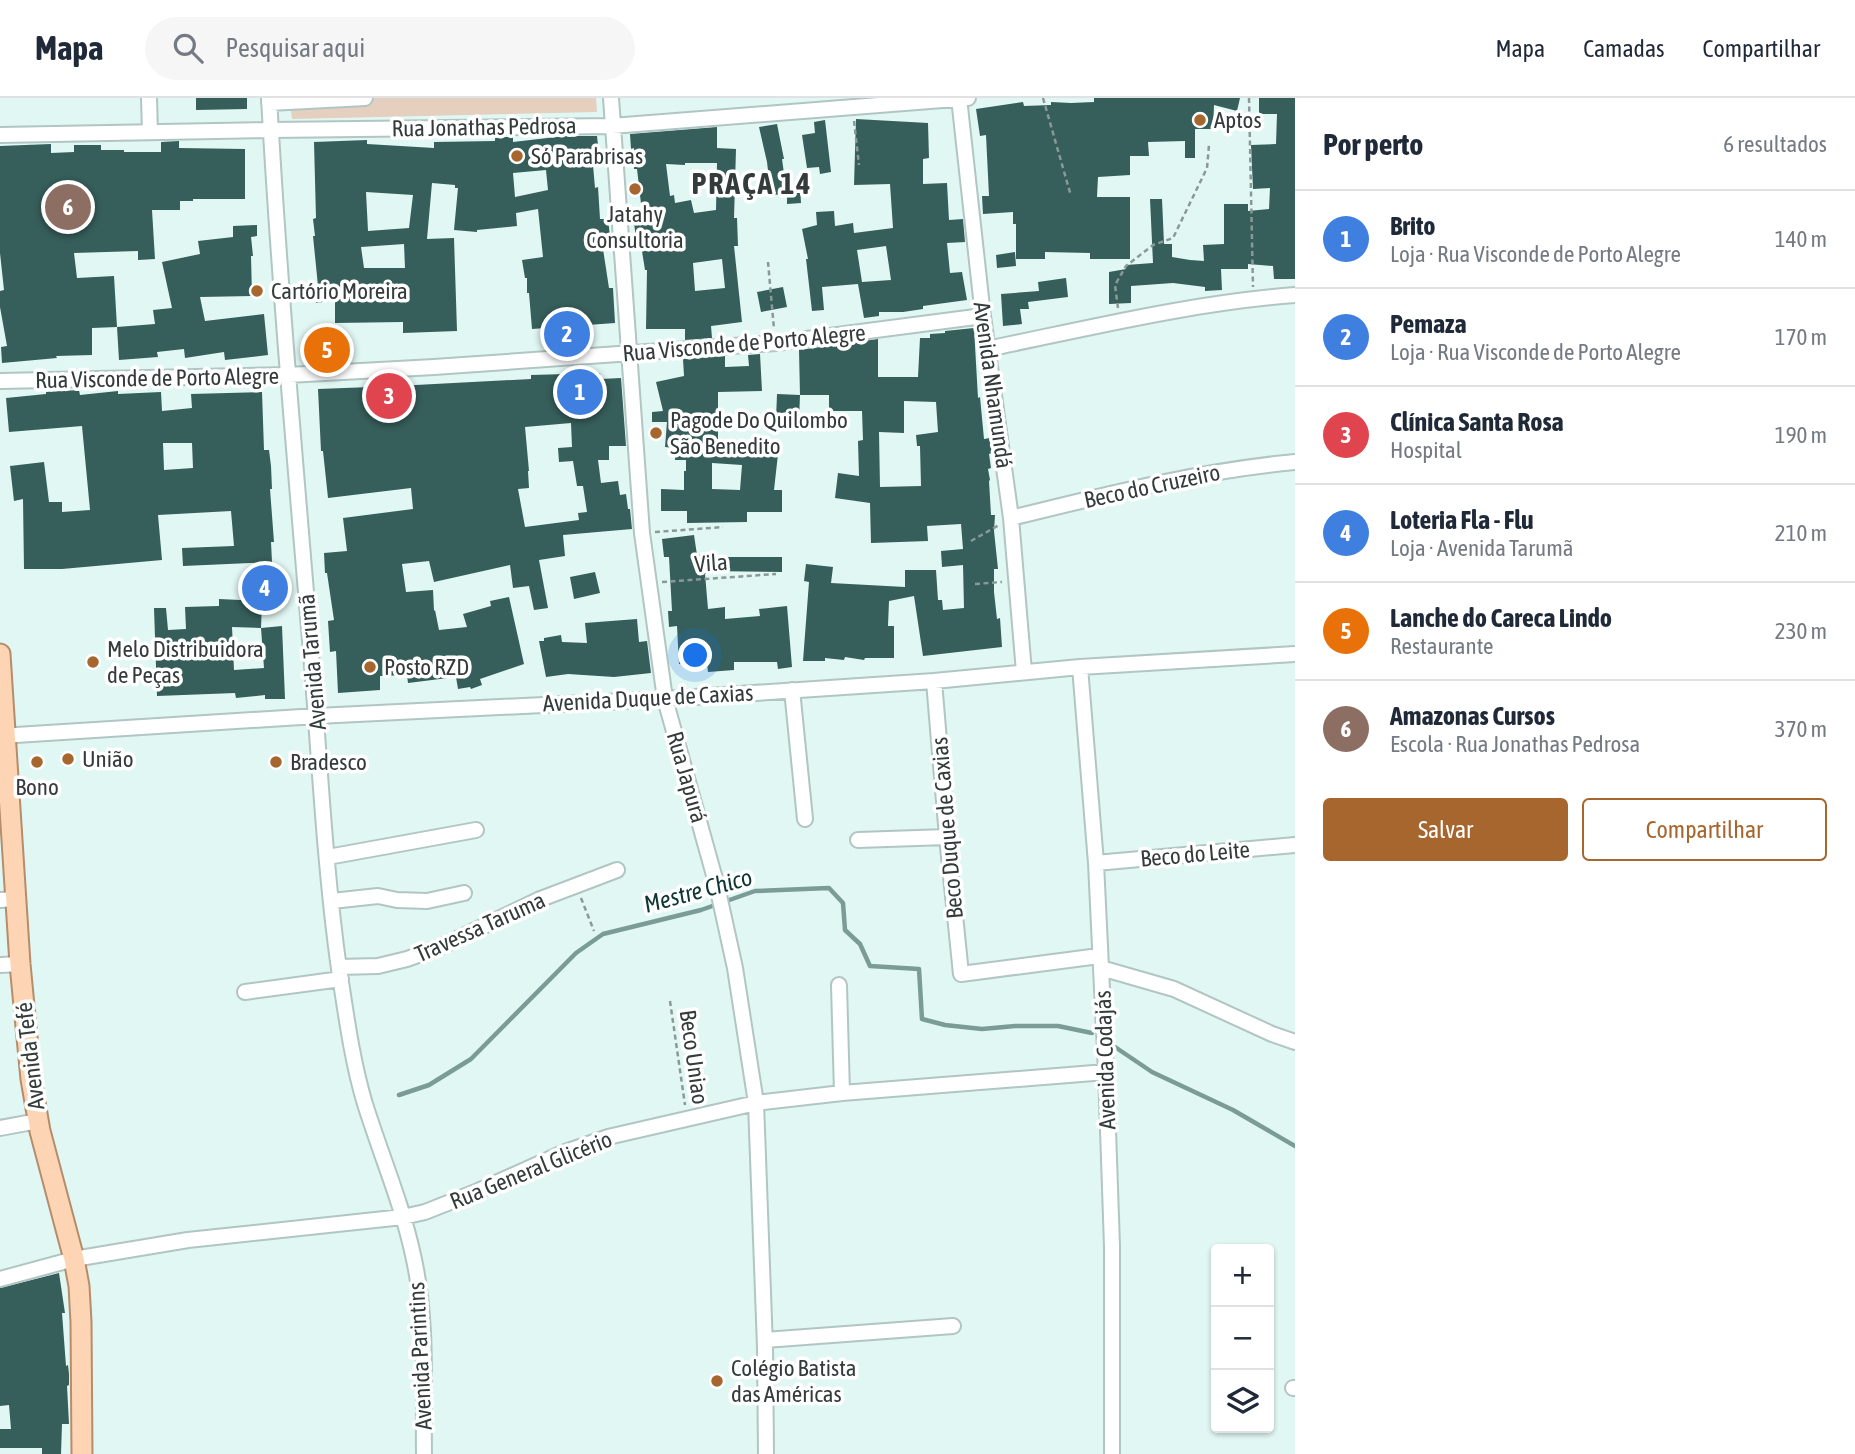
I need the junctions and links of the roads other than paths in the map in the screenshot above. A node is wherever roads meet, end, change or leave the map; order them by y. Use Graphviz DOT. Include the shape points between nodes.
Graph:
graph roads {
  1 [pos="149,98"];
  2 [pos="365,98"];
  3 [pos="611,98"];
  4 [pos="959,98"];
  5 [pos="968,98"];
  6 [pos="269,100"];
  7 [pos="612,126"];
  8 [pos="271,130"];
  9 [pos="150,132"];
  10 [pos="0,135"];
  11 [pos="1295,295"];
  12 [pos="983,316"];
  13 [pos="987,349"];
  14 [pos="628,354"];
  15 [pos="288,375"];
  16 [pos="0,381"];
  17 [pos="1295,462"];
  18 [pos="1011,518"];
  19 [pos="0,654"];
  20 [pos="1295,654"];
  21 [pos="1080,667"];
  22 [pos="1024,672"];
  23 [pos="934,681"];
  24 [pos="792,690"];
  25 [pos="665,699"];
  26 [pos="317,716"];
  27 [pos="3,736"];
  28 [pos="805,819"];
  29 [pos="476,830"];
  30 [pos="947,837"];
  31 [pos="858,840"];
  32 [pos="1295,845"];
  33 [pos="328,858"];
  34 [pos="1096,863"];
  35 [pos="617,870"];
  36 [pos="464,893"];
  37 [pos="8,900"];
  38 [pos="332,901"];
  39 [pos="1100,962"];
  40 [pos="20,964"];
  41 [pos="0,965"];
  42 [pos="340,973"];
  43 [pos="839,985"];
  44 [pos="245,992"];
  45 [pos="1295,1042"];
  46 [pos="1105,1072"];
  47 [pos="842,1093"];
  48 [pos="756,1104"];
  49 [pos="38,1121"];
  50 [pos="0,1128"];
  51 [pos="403,1217"];
  52 [pos="75,1259"];
  53 [pos="0,1279"];
  54 [pos="953,1326"];
  55 [pos="765,1340"];
  56 [pos="82,1454"];
  57 [pos="424,1454"];
  58 [pos="766,1454"];
  59 [pos="1112,1454"];
  1 -- 9 [label="street"];
  2 -- 6 [label="street"];
  3 -- 7 [label="street, Rua Japurá"];
  4 -- 5 [label="street, Rua Jonathas Pedrosa"];
  4 -- 7 [label="street, Rua Jonathas Pedrosa"];
  4 -- 12 [label="street, Avenida Nhamundá"];
  6 -- 8 [label="street, Avenida Tarumã"];
  7 -- 8 [label="street, Rua Jonathas Pedrosa"];
  7 -- 14 [label="street, Rua Japurá"];
  8 -- 9 [label="street, Rua Jonathas Pedrosa"];
  8 -- 15 [label="street, Avenida Tarumã"];
  9 -- 10 [label="street, Rua Jonathas Pedrosa"];
  11 -- 13 [label="street" via="1186,308"];
  12 -- 13 [label="street, Avenida Nhamundá"];
  12 -- 14 [label="street, Rua Visconde de Porto Alegre" via="776,343"];
  13 -- 18 [label="street, Avenida Nhamundá"];
  14 -- 15 [label="street, Rua Visconde de Porto Alegre"];
  14 -- 25 [label="street, Rua Japurá" via="642,533"];
  15 -- 16 [label="street, Rua Visconde de Porto Alegre"];
  15 -- 26 [label="street, Avenida Tarumã"];
  17 -- 18 [label="street, Beco do Cruzeiro" via="1158,482"];
  18 -- 22 [label="street, Avenida Nhamundá"];
  19 -- 27 [label="main road, Avenida Tefé"];
  20 -- 21 [label="street, Avenida Duque de Caxias"];
  21 -- 22 [label="street, Avenida Duque de Caxias"];
  21 -- 34 [label="street, Avenida Codajás"];
  22 -- 23 [label="street, Avenida Duque de Caxias"];
  23 -- 24 [label="street, Avenida Duque de Caxias"];
  23 -- 30 [label="street, Beco Duque de Caxias"];
  24 -- 25 [label="street, Avenida Duque de Caxias"];
  24 -- 28 [label="street"];
  25 -- 26 [label="street, Avenida Duque de Caxias"];
  25 -- 48 [label="street, Rua Japurá" via="718,886"];
  26 -- 27 [label="street, Avenida Duque de Caxias"];
  26 -- 33 [label="street, Avenida Tarumã"];
  27 -- 37 [label="main road, Avenida Tefé"];
  29 -- 33 [label="street"];
  30 -- 31 [label="street"];
  30 -- 39 [label="street, Beco Duque de Caxias" via="961,974"];
  32 -- 34 [label="street, Beco do Leite"];
  33 -- 38 [label="street, Avenida Tarumã"];
  34 -- 39 [label="street, Avenida Codajás"];
  35 -- 42 [label="street, Travessa Taruma" via="538,900 440,947"];
  36 -- 38 [label="street" via="427,901 378,897"];
  37 -- 40 [label="main road, Avenida Tefé"];
  38 -- 42 [label="street, Avenida Tarumã"];
  39 -- 45 [label="street"];
  39 -- 46 [label="street, Avenida Codajás"];
  40 -- 41 [label="street"];
  40 -- 49 [label="main road, Avenida Tefé"];
  42 -- 44 [label="street, Travessa Taruma"];
  42 -- 51 [label="street, Avenida Tarumã" via="364,1101"];
  43 -- 47 [label="street"];
  46 -- 47 [label="street, Rua General Glicério"];
  46 -- 59 [label="street, Avenida Codajás" via="1112,1246"];
  47 -- 48 [label="street, Rua General Glicério"];
  48 -- 51 [label="street, Rua General Glicério" via="608,1137"];
  48 -- 55 [label="street, Rua Japurá"];
  49 -- 50 [label="street"];
  49 -- 52 [label="main road, Avenida Tefé"];
  51 -- 52 [label="street, Rua General Glicério" via="188,1240"];
  51 -- 57 [label="street, Avenida Parintins" via="419,1291"];
  52 -- 53 [label="street, Rua General Glicério"];
  52 -- 56 [label="main road, Avenida Tefé" via="81,1322"];
  54 -- 55 [label="street"];
  55 -- 58 [label="street, Rua Japurá"];
}
